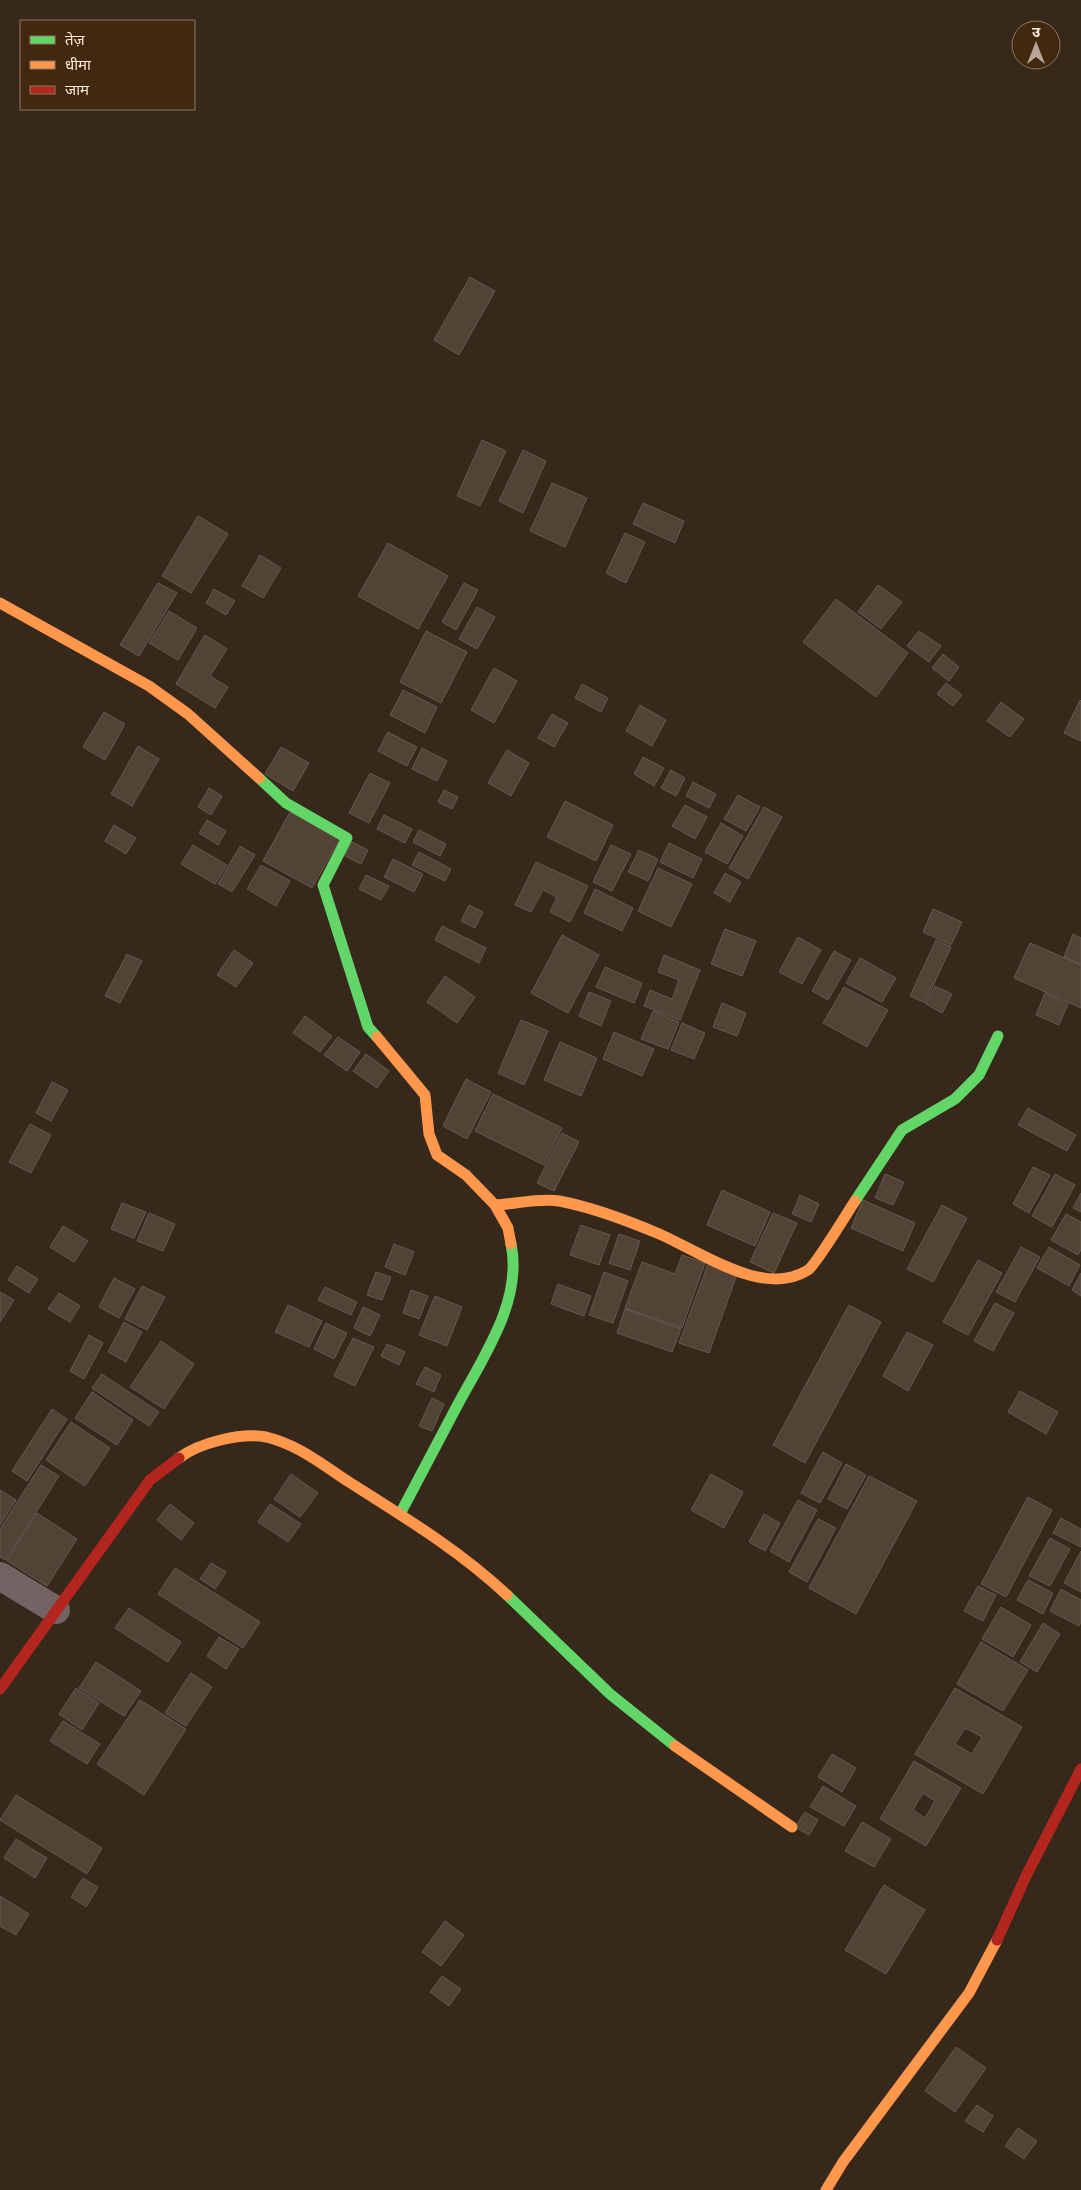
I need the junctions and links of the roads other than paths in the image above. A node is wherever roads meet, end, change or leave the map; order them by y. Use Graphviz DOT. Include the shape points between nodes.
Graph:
graph roads {
  1 [pos="0,603"];
  2 [pos="998,1036"];
  3 [pos="495,1205"];
  4 [pos="400,1514"];
  5 [pos="0,1576"];
  6 [pos="56,1610"];
  7 [pos="0,1689"];
  8 [pos="1081,1769"];
  9 [pos="792,1827"];
  10 [pos="826,2190"];
  1 -- 3 [label="street" via="149,686 188,714 286,803 347,838 323,885 368,1027 424,1095 429,1134 437,1155 466,1175"];
  2 -- 3 [label="street" via="979,1075 955,1099 902,1130 809,1270 779,1280 762,1279 725,1267 657,1233 600,1212 558,1201"];
  3 -- 4 [label="street" via="510,1237 515,1263 512,1288 498,1329"];
  4 -- 6 [label="street" via="296,1448 265,1437 231,1437 186,1452 150,1480"];
  4 -- 9 [label="street" via="436,1537 503,1592 625,1706 691,1759"];
  5 -- 6 [label="street"];
  6 -- 7 [label="street"];
  8 -- 10 [label="street" via="969,1993 843,2162"];
}
